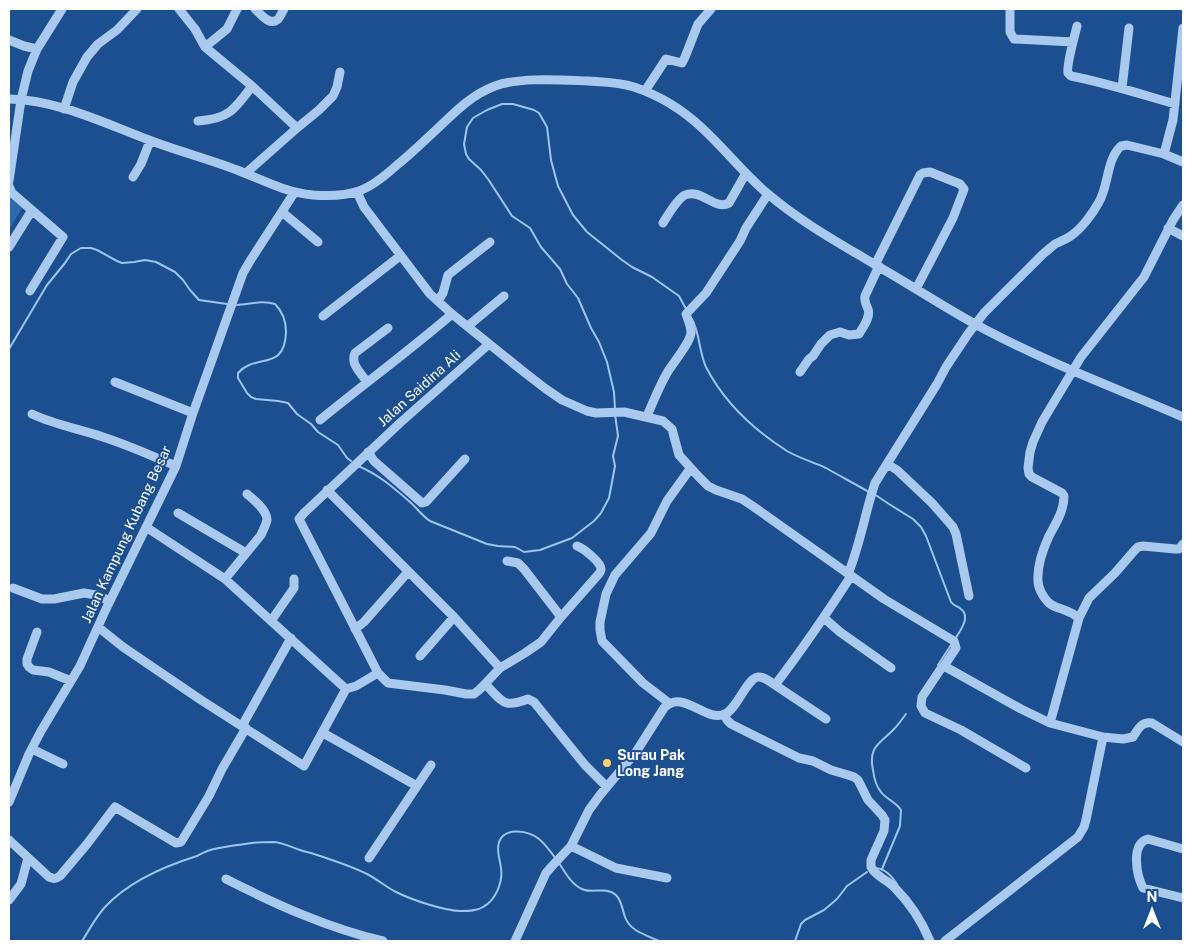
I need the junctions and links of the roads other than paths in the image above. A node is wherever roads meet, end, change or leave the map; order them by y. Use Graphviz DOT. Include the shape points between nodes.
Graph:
graph roads {
  1 [pos="62,9"];
  2 [pos="137,9"];
  3 [pos="179,9"];
  4 [pos="237,9"];
  5 [pos="255,9"];
  6 [pos="284,9"];
  7 [pos="711,9"];
  8 [pos="1010,9"];
  9 [pos="1077,26"];
  10 [pos="1129,28"];
  11 [pos="1183,28"];
  12 [pos="9,40"];
  13 [pos="1073,42"];
  14 [pos="205,47"];
  15 [pos="37,49"];
  16 [pos="1182,55"];
  17 [pos="340,72"];
  18 [pos="252,86"];
  19 [pos="1122,88"];
  20 [pos="645,91"];
  21 [pos="9,100"];
  22 [pos="21,100"];
  23 [pos="1175,104"];
  24 [pos="64,109"];
  25 [pos="198,121"];
  26 [pos="297,128"];
  27 [pos="150,141"];
  28 [pos="1164,154"];
  29 [pos="1183,162"];
  30 [pos="246,173"];
  31 [pos="746,173"];
  32 [pos="133,177"];
  33 [pos="9,182"];
  34 [pos="9,186"];
  35 [pos="357,192"];
  36 [pos="294,193"];
  37 [pos="768,194"];
  38 [pos="1183,205"];
  39 [pos="32,210"];
  40 [pos="282,212"];
  41 [pos="663,223"];
  42 [pos="1168,228"];
  43 [pos="1183,236"];
  44 [pos="318,242"];
  45 [pos="490,242"];
  46 [pos="9,247"];
  47 [pos="400,256"];
  48 [pos="877,266"];
  49 [pos="916,289"];
  50 [pos="30,291"];
  51 [pos="504,296"];
  52 [pos="438,301"];
  53 [pos="452,314"];
  54 [pos="323,316"];
  55 [pos="975,324"];
  56 [pos="468,326"];
  57 [pos="388,328"];
  58 [pos="489,344"];
  59 [pos="1073,371"];
  60 [pos="800,372"];
  61 [pos="115,382"];
  62 [pos="367,382"];
  63 [pos="193,413"];
  64 [pos="32,414"];
  65 [pos="647,416"];
  66 [pos="1183,418"];
  67 [pos="320,420"];
  68 [pos="368,452"];
  69 [pos="465,459"];
  70 [pos="887,464"];
  71 [pos="176,466"];
  72 [pos="690,469"];
  73 [pos="327,490"];
  74 [pos="248,494"];
  75 [pos="178,513"];
  76 [pos="146,527"];
  77 [pos="1183,544"];
  78 [pos="577,546"];
  79 [pos="246,553"];
  80 [pos="507,561"];
  81 [pos="408,572"];
  82 [pos="850,575"];
  83 [pos="225,578"];
  84 [pos="294,579"];
  85 [pos="13,588"];
  86 [pos="969,596"];
  87 [pos="110,601"];
  88 [pos="454,617"];
  89 [pos="562,617"];
  90 [pos="824,618"];
  91 [pos="1079,618"];
  92 [pos="271,621"];
  93 [pos="98,627"];
  94 [pos="355,629"];
  95 [pos="37,632"];
  96 [pos="290,638"];
  97 [pos="420,656"];
  98 [pos="944,666"];
  99 [pos="500,668"];
  100 [pos="891,668"];
  101 [pos="378,673"];
  102 [pos="72,681"];
  103 [pos="486,684"];
  104 [pos="775,684"];
  105 [pos="346,689"];
  106 [pos="669,703"];
  107 [pos="724,714"];
  108 [pos="826,719"];
  109 [pos="1050,723"];
  110 [pos="244,727"];
  111 [pos="323,733"];
  112 [pos="1103,737"];
  113 [pos="1183,742"];
  114 [pos="32,749"];
  115 [pos="63,764"];
  116 [pos="430,765"];
  117 [pos="1026,768"];
  118 [pos="417,786"];
  119 [pos="607,787"];
  120 [pos="9,802"];
  121 [pos="9,840"];
  122 [pos="571,846"];
  123 [pos="1183,849"];
  124 [pos="28,858"];
  125 [pos="368,858"];
  126 [pos="667,878"];
  127 [pos="226,879"];
  128 [pos="1183,898"];
  129 [pos="9,900"];
  130 [pos="356,938"];
  131 [pos="383,941"];
  132 [pos="515,941"];
  133 [pos="930,941"];
  134 [pos="945,941"];
  1 -- 15 [label="street"];
  2 -- 24 [label="street" via="87,58 73,82"];
  3 -- 14 [label="street"];
  4 -- 14 [label="street" via="226,29"];
  5 -- 6 [label="street" via="273,22"];
  7 -- 20 [label="street" via="696,29 682,63 666,59"];
  8 -- 13 [label="street" via="1010,32 1014,39"];
  9 -- 13 [label="street"];
  10 -- 19 [label="street"];
  11 -- 16 [label="street"];
  12 -- 15 [label="street"];
  13 -- 19 [label="street" via="1068,71 1071,76"];
  14 -- 18 [label="street"];
  15 -- 22 [label="street"];
  16 -- 23 [label="street"];
  17 -- 26 [label="street" via="332,96"];
  18 -- 25 [label="street" via="226,115"];
  18 -- 26 [label="street"];
  19 -- 23 [label="street"];
  20 -- 31 [label="street" via="692,119"];
  20 -- 35 [label="street" via="607,82 542,81 499,85 463,105 390,172"];
  21 -- 22 [label="street"];
  22 -- 24 [label="street"];
  22 -- 33 [label="street"];
  23 -- 28 [label="street"];
  24 -- 27 [label="street"];
  26 -- 30 [label="street"];
  27 -- 30 [label="street"];
  27 -- 32 [label="street"];
  28 -- 29 [label="street"];
  28 -- 55 [label="street" via="1121,146 1115,152 1099,203 1077,231 1043,254"];
  30 -- 36 [label="street"];
  31 -- 37 [label="street"];
  31 -- 41 [label="street" via="729,203 720,205 697,195 685,195"];
  34 -- 39 [label="street" via="12,193"];
  35 -- 36 [label="street"];
  35 -- 47 [label="street" via="364,207"];
  36 -- 40 [label="street, Jalan Kampung Kubang Besar"];
  37 -- 48 [label="street"];
  37 -- 65 [label="street" via="706,293 686,314 690,337 667,372"];
  38 -- 42 [label="street"];
  39 -- 46 [label="street"];
  39 -- 50 [label="street" via="63,237"];
  40 -- 44 [label="street"];
  40 -- 63 [label="street, Jalan Kampung Kubang Besar" via="243,273"];
  42 -- 43 [label="street"];
  42 -- 59 [label="street" via="1144,277"];
  45 -- 52 [label="street" via="448,275"];
  47 -- 52 [label="street"];
  47 -- 54 [label="street"];
  48 -- 49 [label="street"];
  48 -- 49 [label="street" via="920,175 930,172 960,184 963,192"];
  48 -- 60 [label="street" via="864,301 868,318 859,334 840,332 830,335"];
  49 -- 55 [label="street"];
  51 -- 56 [label="street"];
  52 -- 53 [label="street"];
  53 -- 56 [label="street"];
  53 -- 62 [label="street"];
  55 -- 59 [label="street"];
  55 -- 70 [label="street"];
  56 -- 58 [label="street"];
  57 -- 62 [label="street" via="353,356 353,362"];
  58 -- 65 [label="street" via="562,400 591,412 614,411"];
  58 -- 68 [label="street, Jalan Saidina Ali"];
  59 -- 66 [label="street"];
  59 -- 91 [label="street" via="1037,432 1028,468 1032,478 1064,496 1063,507 1042,557 1039,588 1052,605"];
  61 -- 63 [label="street"];
  62 -- 67 [label="street"];
  63 -- 71 [label="street, Jalan Kampung Kubang Besar"];
  64 -- 71 [label="street" via="119,442"];
  65 -- 72 [label="street" via="670,426 679,455"];
  68 -- 69 [label="street" via="422,502 426,502"];
  68 -- 73 [label="street, Jalan Saidina Ali"];
  70 -- 82 [label="street" via="870,499"];
  70 -- 86 [label="street" via="925,496 953,528"];
  71 -- 76 [label="street, Jalan Kampung Kubang Besar"];
  72 -- 82 [label="street" via="708,486 742,499"];
  72 -- 106 [label="street" via="667,502 652,533 615,576 606,594 600,622 602,641 643,683"];
  73 -- 81 [label="street"];
  73 -- 94 [label="street, Jalan Saidina Ali" via="299,519"];
  74 -- 79 [label="street" via="267,520 261,535"];
  75 -- 79 [label="street"];
  76 -- 83 [label="street"];
  76 -- 87 [label="street, Jalan Kampung Kubang Besar"];
  77 -- 91 [label="street" via="1179,549 1138,547 1089,598"];
  78 -- 89 [label="street" via="599,564 601,570"];
  79 -- 83 [label="street"];
  80 -- 89 [label="street" via="518,563"];
  81 -- 88 [label="street"];
  81 -- 94 [label="street"];
  82 -- 90 [label="street"];
  82 -- 98 [label="street" via="953,641 956,648"];
  83 -- 92 [label="street"];
  84 -- 92 [label="street" via="290,596"];
  85 -- 87 [label="street" via="42,599 84,593"];
  87 -- 93 [label="street, Jalan Kampung Kubang Besar"];
  88 -- 97 [label="street"];
  88 -- 99 [label="street"];
  89 -- 99 [label="street" via="541,642"];
  90 -- 100 [label="street"];
  90 -- 104 [label="street"];
  91 -- 109 [label="street"];
  92 -- 96 [label="street"];
  93 -- 102 [label="street, Jalan Kampung Kubang Besar"];
  93 -- 110 [label="street"];
  94 -- 101 [label="street"];
  95 -- 102 [label="street" via="27,659 28,667"];
  96 -- 105 [label="street"];
  96 -- 110 [label="street"];
  98 -- 109 [label="street"];
  98 -- 117 [label="street" via="922,697 921,706 925,713"];
  99 -- 103 [label="street"];
  101 -- 103 [label="street" via="388,683 466,694 474,694"];
  101 -- 105 [label="street"];
  102 -- 114 [label="street, Jalan Kampung Kubang Besar"];
  103 -- 119 [label="street" via="508,704 528,699 534,702"];
  104 -- 107 [label="street" via="764,678 753,679"];
  104 -- 108 [label="street"];
  105 -- 111 [label="street"];
  106 -- 107 [label="street" via="677,701 711,714"];
  106 -- 119 [label="street" via="636,752"];
  107 -- 133 [label="street" via="731,724 799,758 858,780 868,800 885,820 871,868 895,887 919,918"];
  109 -- 112 [label="street"];
  110 -- 111 [label="street" via="304,766"];
  110 -- 124 [label="street" via="181,842 176,843 115,807 56,878 49,877"];
  111 -- 118 [label="street"];
  112 -- 113 [label="street" via="1131,738 1142,724 1148,722"];
  112 -- 134 [label="street" via="1081,833"];
  114 -- 115 [label="street"];
  114 -- 120 [label="street, Jalan Kampung Kubang Besar"];
  116 -- 118 [label="street"];
  118 -- 125 [label="street"];
  119 -- 122 [label="street" via="589,810"];
  121 -- 124 [label="street"];
  122 -- 126 [label="street" via="616,868"];
  122 -- 132 [label="street" via="546,873"];
  123 -- 128 [label="street" via="1148,839 1138,846 1137,854 1144,888"];
  124 -- 129 [label="street" via="21,884"];
  127 -- 130 [label="street"];
  130 -- 131 [label="street"];
}
